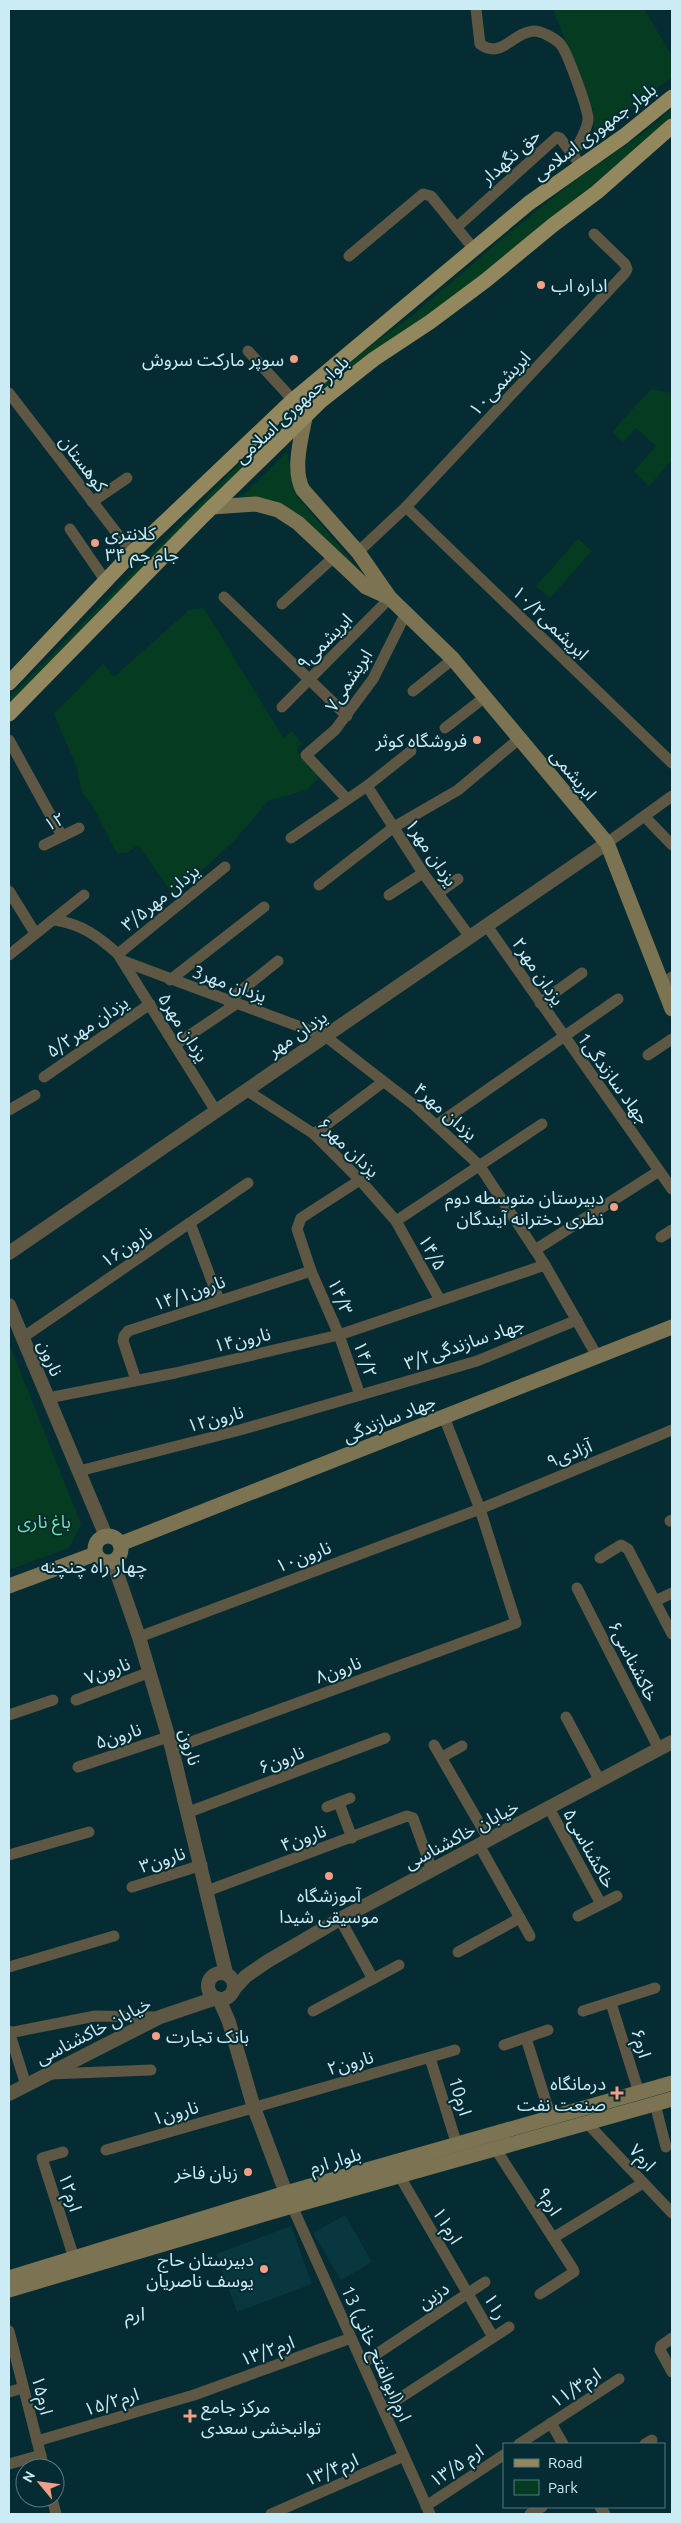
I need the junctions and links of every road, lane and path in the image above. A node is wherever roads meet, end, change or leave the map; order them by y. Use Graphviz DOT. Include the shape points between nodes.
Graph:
graph roads {
  1 [pos="476,9"];
  2 [pos="672,97"];
  3 [pos="672,126"];
  4 [pos="578,160"];
  5 [pos="457,227"];
  6 [pos="594,234"];
  7 [pos="473,248"];
  8 [pos="349,256"];
  9 [pos="248,352"];
  10 [pos="9,393"];
  11 [pos="293,400"];
  12 [pos="305,418"];
  13 [pos="127,478"];
  14 [pos="92,502"];
  15 [pos="212,507"];
  16 [pos="406,507"];
  17 [pos="70,529"];
  18 [pos="132,552"];
  19 [pos="358,552"];
  20 [pos="334,557"];
  21 [pos="105,580"];
  22 [pos="224,596"];
  23 [pos="390,598"];
  24 [pos="282,604"];
  25 [pos="406,612"];
  26 [pos="453,659"];
  27 [pos="311,680"];
  28 [pos="9,683"];
  29 [pos="413,691"];
  30 [pos="485,697"];
  31 [pos="282,707"];
  32 [pos="9,714"];
  33 [pos="347,716"];
  34 [pos="445,728"];
  35 [pos="520,738"];
  36 [pos="9,740"];
  37 [pos="411,751"];
  38 [pos="672,762"];
  39 [pos="366,786"];
  40 [pos="672,796"];
  41 [pos="347,799"];
  42 [pos="645,817"];
  43 [pos="394,827"];
  44 [pos="79,828"];
  45 [pos="62,836"];
  46 [pos="291,838"];
  47 [pos="607,843"];
  48 [pos="44,845"];
  49 [pos="672,845"];
  50 [pos="225,867"];
  51 [pos="423,873"];
  52 [pos="458,879"];
  53 [pos="319,885"];
  54 [pos="9,891"];
  55 [pos="438,893"];
  56 [pos="84,895"];
  57 [pos="389,895"];
  58 [pos="264,907"];
  59 [pos="55,920"];
  60 [pos="487,926"];
  61 [pos="35,932"];
  62 [pos="470,937"];
  63 [pos="9,955"];
  64 [pos="120,957"];
  65 [pos="278,961"];
  66 [pos="582,973"];
  67 [pos="170,980"];
  68 [pos="667,981"];
  69 [pos="618,999"];
  70 [pos="232,1002"];
  71 [pos="540,1003"];
  72 [pos="150,1004"];
  73 [pos="672,1009"];
  74 [pos="325,1036"];
  75 [pos="563,1036"];
  76 [pos="672,1039"];
  77 [pos="175,1045"];
  78 [pos="648,1055"];
  79 [pos="44,1077"];
  80 [pos="383,1082"];
  81 [pos="246,1090"];
  82 [pos="35,1095"];
  83 [pos="9,1110"];
  84 [pos="216,1111"];
  85 [pos="438,1124"];
  86 [pos="542,1124"];
  87 [pos="314,1134"];
  88 [pos="479,1165"];
  89 [pos="659,1170"];
  90 [pos="360,1180"];
  91 [pos="248,1183"];
  92 [pos="672,1189"];
  93 [pos="396,1221"];
  94 [pos="190,1223"];
  95 [pos="672,1230"];
  96 [pos="661,1237"];
  97 [pos="535,1250"];
  98 [pos="9,1253"];
  99 [pos="545,1265"];
  100 [pos="311,1271"];
  101 [pos="218,1300"];
  102 [pos="440,1300"];
  103 [pos="9,1306"];
  104 [pos="578,1320"];
  105 [pos="672,1327"];
  106 [pos="339,1335"];
  107 [pos="22,1338"];
  108 [pos="597,1356"];
  109 [pos="136,1380"];
  110 [pos="360,1395"];
  111 [pos="48,1398"];
  112 [pos="444,1417"];
  113 [pos="672,1430"];
  114 [pos="78,1471"];
  115 [pos="480,1509"];
  116 [pos="106,1536"];
  117 [pos="120,1544"];
  118 [pos="95,1554"];
  119 [pos="600,1558"];
  120 [pos="113,1562"];
  121 [pos="9,1586"];
  122 [pos="577,1588"];
  123 [pos="672,1593"];
  124 [pos="655,1602"];
  125 [pos="672,1634"];
  126 [pos="139,1636"];
  127 [pos="150,1672"];
  128 [pos="53,1700"];
  129 [pos="76,1700"];
  130 [pos="9,1715"];
  131 [pos="566,1717"];
  132 [pos="385,1738"];
  133 [pos="672,1742"];
  134 [pos="170,1743"];
  135 [pos="434,1745"];
  136 [pos="462,1746"];
  137 [pos="659,1749"];
  138 [pos="442,1757"];
  139 [pos="78,1767"];
  140 [pos="600,1781"];
  141 [pos="350,1798"];
  142 [pos="338,1802"];
  143 [pos="327,1807"];
  144 [pos="549,1808"];
  145 [pos="189,1812"];
  146 [pos="88,1832"];
  147 [pos="352,1838"];
  148 [pos="484,1842"];
  149 [pos="9,1855"];
  150 [pos="202,1865"];
  151 [pos="432,1870"];
  152 [pos="132,1887"];
  153 [pos="207,1891"];
  154 [pos="617,1896"];
  155 [pos="601,1904"];
  156 [pos="578,1916"];
  157 [pos="520,1918"];
  158 [pos="340,1919"];
  159 [pos="114,1936"];
  160 [pos="530,1936"];
  161 [pos="458,1952"];
  162 [pos="268,1961"];
  163 [pos="399,1965"];
  164 [pos="9,1967"];
  165 [pos="219,1977"];
  166 [pos="373,1979"];
  167 [pos="655,1988"];
  168 [pos="224,1996"];
  169 [pos="611,2003"];
  170 [pos="313,2011"];
  171 [pos="584,2011"];
  172 [pos="164,2016"];
  173 [pos="548,2030"];
  174 [pos="10,2036"];
  175 [pos="526,2038"];
  176 [pos="504,2044"];
  177 [pos="455,2050"];
  178 [pos="430,2058"];
  179 [pos="151,2070"];
  180 [pos="47,2074"];
  181 [pos="672,2083"];
  182 [pos="26,2085"];
  183 [pos="639,2093"];
  184 [pos="9,2094"];
  185 [pos="672,2099"];
  186 [pos="655,2104"];
  187 [pos="254,2108"];
  188 [pos="551,2118"];
  189 [pos="588,2124"];
  190 [pos="501,2141"];
  191 [pos="457,2144"];
  192 [pos="666,2147"];
  193 [pos="106,2150"];
  194 [pos="63,2152"];
  195 [pos="398,2176"];
  196 [pos="643,2183"];
  197 [pos="289,2200"];
  198 [pos="672,2212"];
  199 [pos="553,2238"];
  200 [pos="74,2258"];
  201 [pos="9,2278"];
  202 [pos="484,2282"];
  203 [pos="9,2290"];
  204 [pos="468,2292"];
  205 [pos="540,2294"];
  206 [pos="509,2327"];
  207 [pos="9,2331"];
  208 [pos="493,2337"];
  209 [pos="351,2338"];
  210 [pos="672,2338"];
  211 [pos="363,2363"];
  212 [pos="672,2372"];
  213 [pos="618,2379"];
  214 [pos="23,2388"];
  215 [pos="9,2392"];
  216 [pos="194,2395"];
  217 [pos="383,2409"];
  218 [pos="551,2423"];
  219 [pos="37,2441"];
  220 [pos="521,2443"];
  221 [pos="562,2443"];
  222 [pos="41,2455"];
  223 [pos="503,2455"];
  224 [pos="404,2456"];
  225 [pos="42,2458"];
  226 [pos="9,2464"];
  227 [pos="428,2510"];
  228 [pos="271,2514"];
  1 -- 4 [label="street" via="480,44 486,49 499,50 522,34 533,31 561,44 587,107 588,120"];
  2 -- 4 [label="main road, بلوار جمهوری اسلامی"];
  3 -- 12 [label="main road, بلوار جمهوری اسلامی" via="485,281 344,381"];
  4 -- 5 [label="street, حق نگهدار" via="557,137"];
  4 -- 7 [label="main road, بلوار جمهوری اسلامی"];
  5 -- 7 [label="street"];
  5 -- 8 [label="street" via="428,194 423,194"];
  6 -- 16 [label="street, ابریشمی۱۰" via="625,264 625,274"];
  7 -- 11 [label="main road, بلوار جمهوری اسلامی"];
  9 -- 11 [label="street"];
  10 -- 14 [label="street, کوهستان"];
  11 -- 18 [label="main road, بلوار جمهوری اسلامی"];
  12 -- 15 [label="main road, بلوار جمهوری اسلامی"];
  12 -- 19 [label="main road" via="299,460 301,486"];
  13 -- 14 [label="street"];
  14 -- 18 [label="street, کوهستان"];
  15 -- 20 [label="main road" via="256,504 278,510 298,523"];
  15 -- 32 [label="main road, بلوار جمهوری اسلامی"];
  16 -- 19 [label="street, ابریشمی۱۰"];
  16 -- 38 [label="street, ۱۰/۲ابریشمی"];
  17 -- 21 [label="street"];
  18 -- 21 [label="main road, بلوار جمهوری اسلامی"];
  19 -- 23 [label="main road"];
  20 -- 23 [label="main road" via="366,588"];
  20 -- 24 [label="street"];
  21 -- 28 [label="main road, بلوار جمهوری اسلامی"];
  22 -- 27 [label="street"];
  23 -- 25 [label="main road, ابریشمی"];
  23 -- 27 [label="street, ابریشمی۹"];
  25 -- 26 [label="main road, ابریشمی"];
  25 -- 33 [label="street, ابریشمی۷" via="374,679"];
  26 -- 29 [label="street"];
  26 -- 30 [label="main road, ابریشمی"];
  27 -- 31 [label="street, ابریشمی۹"];
  27 -- 33 [label="street"];
  30 -- 34 [label="street"];
  30 -- 35 [label="main road, ابریشمی"];
  33 -- 41 [label="street, ابریشمی۷" via="306,755"];
  35 -- 43 [label="street" via="458,790"];
  35 -- 47 [label="main road, ابریشمی"];
  36 -- 45 [label="street"];
  37 -- 39 [label="street"];
  39 -- 41 [label="street"];
  39 -- 43 [label="street, یزدان مهر۱"];
  40 -- 42 [label="street"];
  41 -- 46 [label="street"];
  42 -- 47 [label="street"];
  42 -- 49 [label="street"];
  43 -- 51 [label="street, یزدان مهر۱"];
  43 -- 53 [label="street"];
  44 -- 45 [label="street, ۱۲"];
  45 -- 48 [label="street, ۱۲"];
  47 -- 60 [label="street, یزدان مهر"];
  47 -- 68 [label="main road, ابریشمی"];
  50 -- 64 [label="street, ۳/۵یزدان مهر"];
  51 -- 55 [label="street, یزدان مهر۱"];
  51 -- 57 [label="street"];
  52 -- 55 [label="street"];
  54 -- 61 [label="street"];
  55 -- 62 [label="street, یزدان مهر۱"];
  56 -- 59 [label="street"];
  58 -- 67 [label="street"];
  59 -- 61 [label="street"];
  59 -- 64 [label="street" via="83,927 100,937"];
  60 -- 62 [label="street, یزدان مهر"];
  60 -- 71 [label="street, یزدان مهر۲"];
  61 -- 63 [label="street"];
  62 -- 74 [label="street, یزدان مهر"];
  64 -- 67 [label="street, 3یزدان مهر"];
  64 -- 72 [label="street, یزدان مهر۵"];
  65 -- 70 [label="street"];
  66 -- 71 [label="street"];
  67 -- 70 [label="street, 3یزدان مهر"];
  68 -- 73 [label="main road, ابریشمی"];
  69 -- 75 [label="street"];
  70 -- 74 [label="street, 3یزدان مهر"];
  70 -- 77 [label="street"];
  71 -- 75 [label="street, یزدان مهر۲"];
  72 -- 77 [label="street, یزدان مهر۵"];
  72 -- 79 [label="street, ۵/۲یزدان مهر"];
  74 -- 80 [label="street, یزدان مهر۴"];
  74 -- 81 [label="street, یزدان مهر"];
  75 -- 85 [label="street"];
  75 -- 89 [label="street, 1جهاد سازندگی"];
  76 -- 78 [label="street"];
  77 -- 84 [label="street, یزدان مهر۵"];
  80 -- 85 [label="street, یزدان مهر۴"];
  80 -- 87 [label="street"];
  81 -- 84 [label="street, یزدان مهر"];
  81 -- 87 [label="street, یزدان مهر۶"];
  82 -- 83 [label="street"];
  84 -- 98 [label="street, یزدان مهر"];
  85 -- 88 [label="street, یزدان مهر۴"];
  86 -- 88 [label="street"];
  87 -- 90 [label="street, یزدان مهر۶"];
  88 -- 93 [label="street"];
  88 -- 97 [label="street, یزدان مهر۴"];
  89 -- 92 [label="street, 1جهاد سازندگی"];
  89 -- 97 [label="street"];
  90 -- 93 [label="street, یزدان مهر۶"];
  90 -- 100 [label="street, ۱۴/۳" via="301,1218 297,1224"];
  91 -- 94 [label="street, نارون۱۶"];
  93 -- 102 [label="street, ۱۴/۵"];
  94 -- 101 [label="street"];
  94 -- 107 [label="street, نارون۱۶"];
  95 -- 96 [label="street"];
  97 -- 99 [label="street, یزدان مهر۴"];
  99 -- 102 [label="street, نارون۱۴"];
  99 -- 104 [label="street, یزدان مهر۴"];
  100 -- 101 [label="street, ۱۴/۱نارون"];
  100 -- 106 [label="street, ۱۴/۳"];
  101 -- 109 [label="street, ۱۴/۱نارون" via="128,1331 123,1341"];
  102 -- 106 [label="street, نارون۱۴"];
  103 -- 107 [label="street, نارون"];
  104 -- 108 [label="street, یزدان مهر۴"];
  104 -- 110 [label="street, ۳/۲جهاد سازندگی" via="477,1361"];
  105 -- 108 [label="main road, جهاد سازندگی"];
  106 -- 109 [label="street, نارون۱۴"];
  106 -- 110 [label="street, ۱۴/۲"];
  107 -- 111 [label="street, نارون"];
  108 -- 112 [label="main road, جهاد سازندگی"];
  109 -- 111 [label="street, نارون۱۴"];
  110 -- 114 [label="street, نارون۱۲" via="240,1430"];
  111 -- 114 [label="street, نارون"];
  112 -- 115 [label="street"];
  112 -- 117 [label="main road, جهاد سازندگی"];
  113 -- 115 [label="street, آزادی۹"];
  114 -- 116 [label="street, نارون"];
  115 -- 126 [label="street, نارون۱۰"];
  115 -- 134 [label="street, نارون۸" via="516,1623"];
  116 -- 117 [label="main road"];
  116 -- 118 [label="main road" via="96,1542"];
  117 -- 120 [label="main road" via="119,1556"];
  118 -- 120 [label="main road" via="100,1561"];
  118 -- 121 [label="main road"];
  119 -- 124 [label="street" via="621,1545 625,1546"];
  120 -- 126 [label="street, نارون"];
  122 -- 137 [label="street, خاکشناسی۶"];
  123 -- 124 [label="street"];
  124 -- 125 [label="street"];
  126 -- 127 [label="street, نارون"];
  127 -- 129 [label="street, نارون۷"];
  127 -- 134 [label="street, نارون"];
  128 -- 130 [label="street"];
  131 -- 140 [label="street"];
  132 -- 145 [label="street, نارون۶"];
  133 -- 137 [label="street, خیابان خاکشناسی"];
  134 -- 139 [label="street, نارون۵"];
  134 -- 145 [label="street, نارون"];
  135 -- 138 [label="street"];
  136 -- 138 [label="street"];
  137 -- 140 [label="street, خیابان خاکشناسی"];
  138 -- 148 [label="street"];
  140 -- 144 [label="street, خیابان خاکشناسی"];
  141 -- 142 [label="street"];
  142 -- 143 [label="street"];
  142 -- 147 [label="street"];
  144 -- 148 [label="street, خیابان خاکشناسی"];
  144 -- 155 [label="street, خاکشناسی۵"];
  145 -- 150 [label="street, نارون"];
  146 -- 149 [label="street"];
  147 -- 151 [label="street, نارون۴" via="413,1818"];
  147 -- 153 [label="street, نارون۴"];
  148 -- 151 [label="street, خیابان خاکشناسی"];
  148 -- 157 [label="street"];
  150 -- 152 [label="street, نارون۳"];
  150 -- 153 [label="street, نارون"];
  151 -- 158 [label="street, خیابان خاکشناسی"];
  153 -- 165 [label="street, نارون" via="220,1946"];
  154 -- 155 [label="street"];
  155 -- 156 [label="street"];
  157 -- 160 [label="street"];
  157 -- 161 [label="street"];
  158 -- 162 [label="street, خیابان خاکشناسی"];
  158 -- 166 [label="street"];
  159 -- 164 [label="street"];
  162 -- 165 [label="street, خیابان خاکشناسی"];
  162 -- 168 [label="street, خیابان خاکشناسی"];
  163 -- 166 [label="street"];
  165 -- 168 [label="street" via="233,1981"];
  165 -- 168 [label="street" via="209,1992"];
  165 -- 172 [label="street, خیابان خاکشناسی" via="189,2003"];
  166 -- 170 [label="street"];
  167 -- 169 [label="street"];
  168 -- 172 [label="street, خیابان خاکشناسی"];
  168 -- 187 [label="street"];
  169 -- 171 [label="street"];
  169 -- 183 [label="street, ارم۶"];
  172 -- 174 [label="street" via="96,2016"];
  172 -- 180 [label="street, خیابان خاکشناسی"];
  173 -- 175 [label="street"];
  174 -- 182 [label="street"];
  175 -- 176 [label="street"];
  175 -- 188 [label="street"];
  177 -- 178 [label="street, نارون۲"];
  178 -- 187 [label="street, نارون۲"];
  178 -- 191 [label="street, ارم10"];
  179 -- 180 [label="street"];
  180 -- 182 [label="street, خیابان خاکشناسی"];
  181 -- 183 [label="main road, بلوار ارم"];
  182 -- 184 [label="street, خیابان خاکشناسی"];
  183 -- 188 [label="main road, بلوار ارم"];
  185 -- 186 [label="main road, بلوار ارم"];
  186 -- 189 [label="main road, بلوار ارم"];
  186 -- 192 [label="street"];
  187 -- 193 [label="street, نارون۱"];
  187 -- 197 [label="street"];
  188 -- 190 [label="main road, بلوار ارم"];
  189 -- 190 [label="main road, بلوار ارم"];
  189 -- 196 [label="street, ارم۷"];
  190 -- 191 [label="main road, بلوار ارم"];
  190 -- 195 [label="main road, بلوار ارم"];
  190 -- 199 [label="street, ارم۹"];
  191 -- 197 [label="main road, بلوار ارم"];
  194 -- 200 [label="street, ارم۱۲" via="42,2158"];
  195 -- 197 [label="main road, بلوار ارم"];
  195 -- 204 [label="street, ارم۱۱"];
  196 -- 198 [label="street, ارم۷"];
  196 -- 199 [label="street"];
  197 -- 200 [label="main road, بلوار ارم"];
  197 -- 203 [label="main road, بلوار ارم"];
  197 -- 209 [label="street, 13 ارم(ابوالفتح خانی)"];
  199 -- 205 [label="street, ارم۹" via="574,2272"];
  200 -- 201 [label="main road, بلوار ارم"];
  202 -- 204 [label="street, دزین"];
  204 -- 208 [label="street, ۱۱ر"];
  204 -- 211 [label="street, دزین"];
  206 -- 208 [label="street"];
  207 -- 214 [label="street, ارم۱۵"];
  208 -- 217 [label="street"];
  209 -- 211 [label="street, 13 ارم(ابوالفتح خانی)"];
  209 -- 216 [label="street, ۱۳/۲ارم"];
  210 -- 212 [label="street" via="660,2350"];
  211 -- 217 [label="street, 13 ارم(ابوالفتح خانی)"];
  213 -- 218 [label="street, ۱۱/۳ارم"];
  214 -- 215 [label="street"];
  214 -- 219 [label="street, ارم۱۵"];
  216 -- 219 [label="street, ۱۵/۲ارم"];
  217 -- 224 [label="street, 13 ارم(ابوالفتح خانی)"];
  218 -- 220 [label="street"];
  218 -- 221 [label="street"];
  219 -- 222 [label="street, ارم۱۵"];
  222 -- 225 [label="street, ارم۱۵"];
  222 -- 226 [label="street"];
  223 -- 227 [label="street, ۱۳/۵ ارم"];
  224 -- 227 [label="street, 13 ارم(ابوالفتح خانی)"];
  224 -- 228 [label="street, ۱۳/۴ارم"];
}
